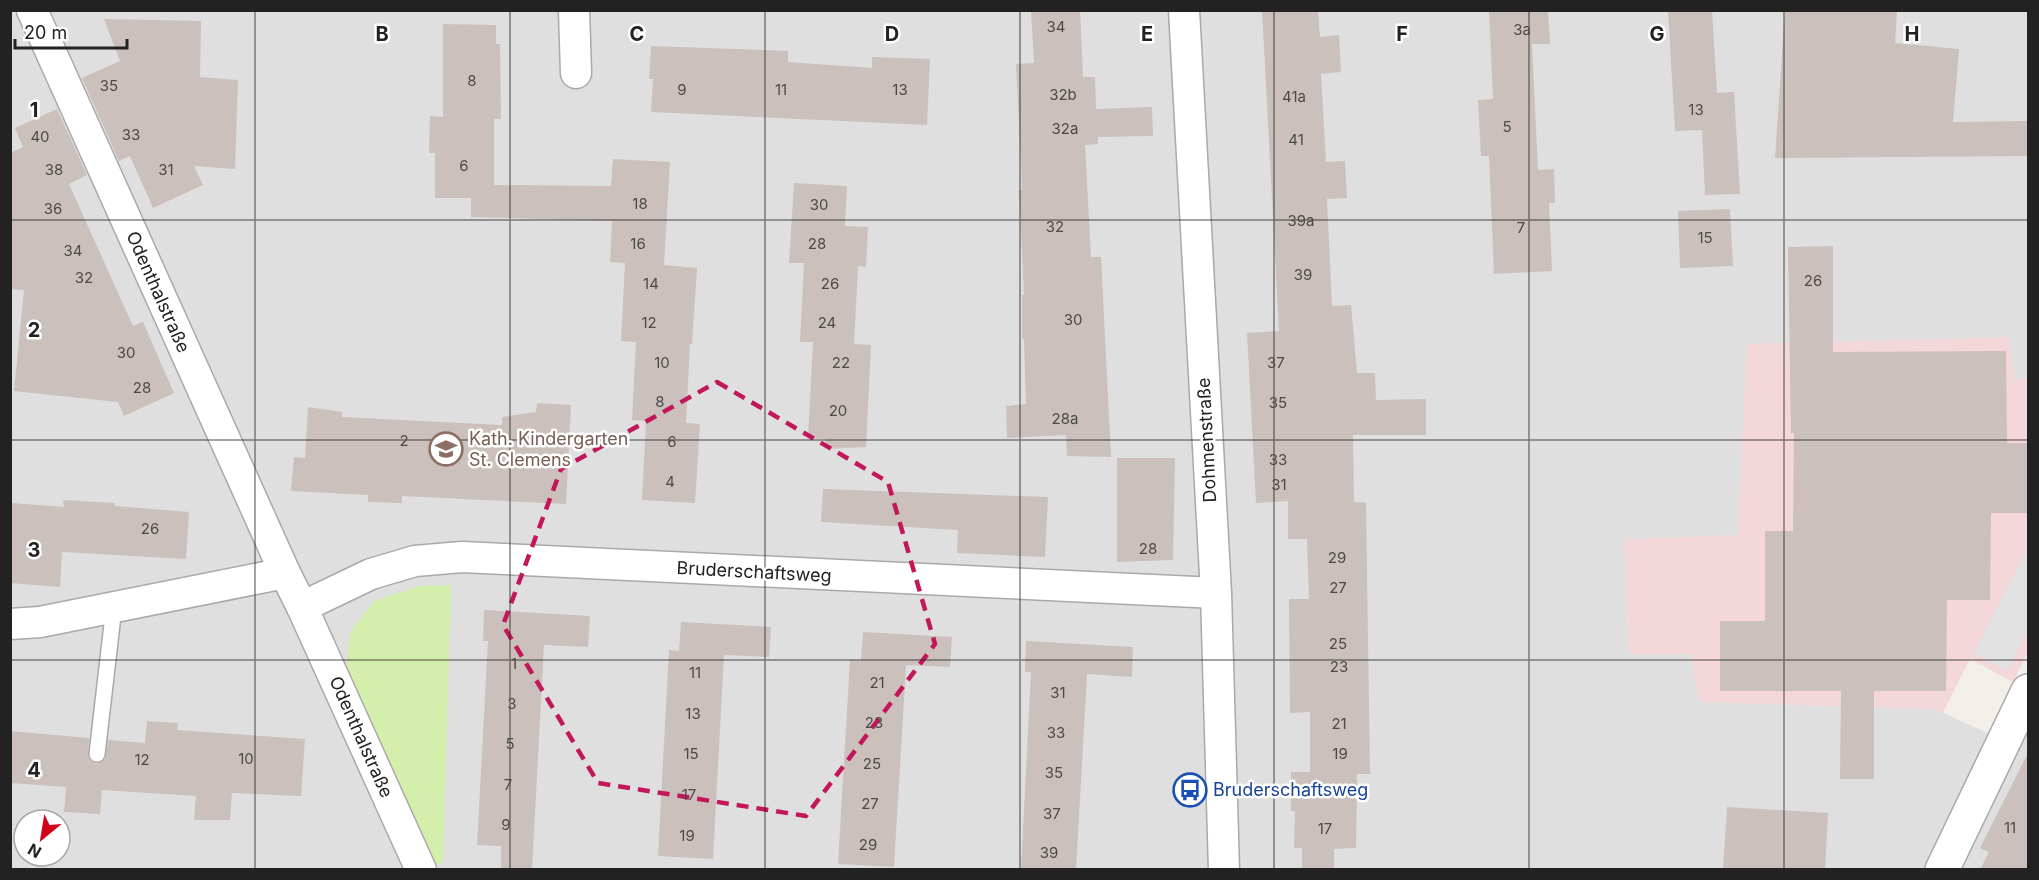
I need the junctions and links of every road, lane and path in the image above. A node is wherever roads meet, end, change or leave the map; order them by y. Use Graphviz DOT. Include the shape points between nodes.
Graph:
graph roads {
  1 [pos="32,10"];
  2 [pos="574,10"];
  3 [pos="1184,10"];
  4 [pos="576,73"];
  5 [pos="285,573"];
  6 [pos="1215,593"];
  7 [pos="302,607"];
  8 [pos="114,608"];
  9 [pos="10,624"];
  10 [pos="2028,691"];
  11 [pos="97,754"];
  12 [pos="421,870"];
  13 [pos="1224,870"];
  14 [pos="1942,870"];
  1 -- 5 [label="street, Odenthalstraße"];
  2 -- 4 [label="street"];
  3 -- 6 [label="street, Dohmenstraße"];
  5 -- 7 [label="street, Odenthalstraße"];
  5 -- 8 [label="street"];
  6 -- 7 [label="street, Bruderschaftsweg" via="462,557 415,561 371,574"];
  6 -- 13 [label="street, Dohmenstraße"];
  7 -- 12 [label="street, Odenthalstraße"];
  8 -- 9 [label="street"];
  8 -- 11 [label="lane"];
  10 -- 14 [label="street"];
}
